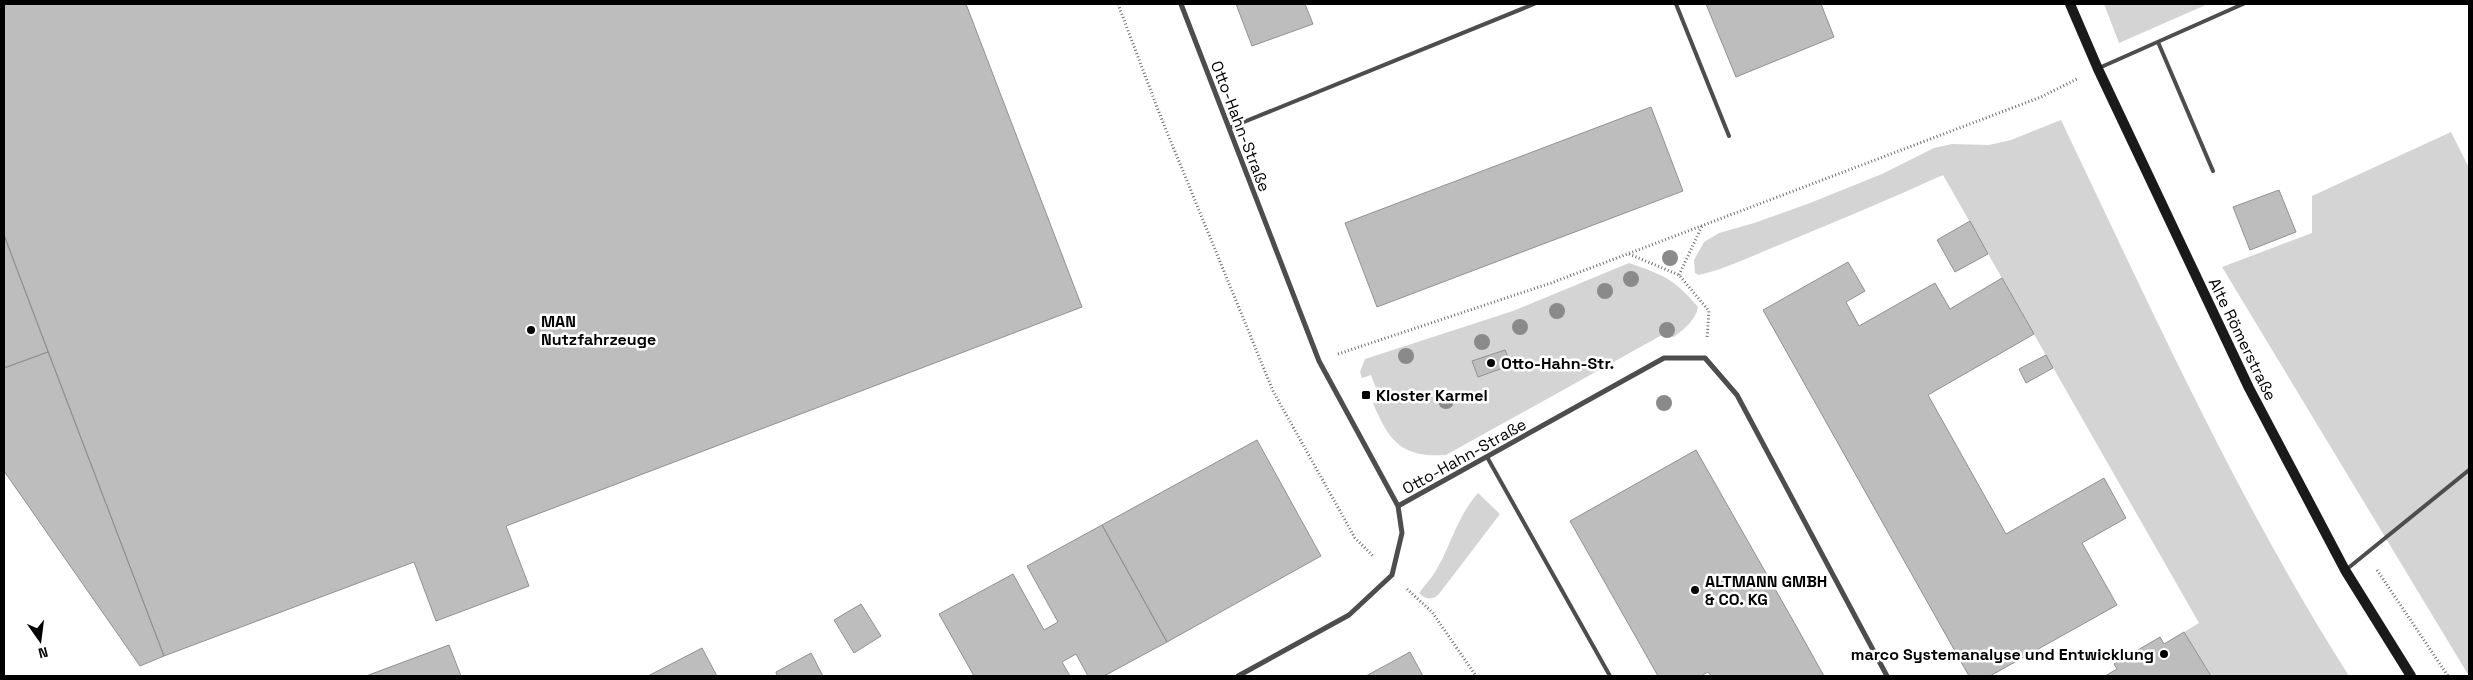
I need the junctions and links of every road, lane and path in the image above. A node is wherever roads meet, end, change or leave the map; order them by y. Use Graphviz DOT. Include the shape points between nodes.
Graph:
graph roads {
  1 [pos="1118,4"];
  2 [pos="1181,4"];
  3 [pos="1534,4"];
  4 [pos="1676,4"];
  5 [pos="2070,4"];
  6 [pos="2243,4"];
  7 [pos="2158,42"];
  8 [pos="2098,69"];
  9 [pos="1229,128"];
  10 [pos="1729,136"];
  11 [pos="2213,171"];
  12 [pos="1702,226"];
  13 [pos="1629,254"];
  14 [pos="1679,275"];
  15 [pos="1705,358"];
  16 [pos="1319,361"];
  17 [pos="1487,458"];
  18 [pos="2469,470"];
  19 [pos="1398,506"];
  20 [pos="2365,554"];
  21 [pos="2345,570"];
  22 [pos="1392,575"];
  23 [pos="1238,676"];
  24 [pos="1476,676"];
  25 [pos="1610,676"];
  26 [pos="1887,676"];
  27 [pos="2411,676"];
  28 [pos="2448,676"];
  1 -- 22 [label="path" via="1273,391 1355,538"];
  2 -- 9 [label="street, Otto-Hahn-Straße"];
  3 -- 9 [label="lane"];
  4 -- 10 [label="lane"];
  5 -- 8 [label="main road, Alte Römerstraße"];
  6 -- 7 [label="lane"];
  7 -- 8 [label="lane"];
  7 -- 11 [label="lane"];
  8 -- 12 [label="path" via="2041,97"];
  8 -- 21 [label="main road, Alte Römerstraße" via="2249,388"];
  9 -- 16 [label="street, Otto-Hahn-Straße"];
  12 -- 13 [label="path"];
  12 -- 14 [label="path"];
  13 -- 14 [label="path"];
  13 -- 16 [label="path"];
  14 -- 15 [label="path" via="1708,312"];
  15 -- 17 [label="street, Otto-Hahn-Straße" via="1664,358"];
  15 -- 26 [label="street" via="1737,394"];
  16 -- 19 [label="street, Otto-Hahn-Straße"];
  17 -- 19 [label="street, Otto-Hahn-Straße"];
  17 -- 25 [label="lane"];
  18 -- 20 [label="lane"];
  19 -- 22 [label="street" via="1402,533"];
  20 -- 21 [label="lane"];
  20 -- 28 [label="path"];
  21 -- 27 [label="main road, Alte Römerstraße"];
  22 -- 23 [label="street" via="1349,615"];
  22 -- 24 [label="path" via="1432,612"];
}
